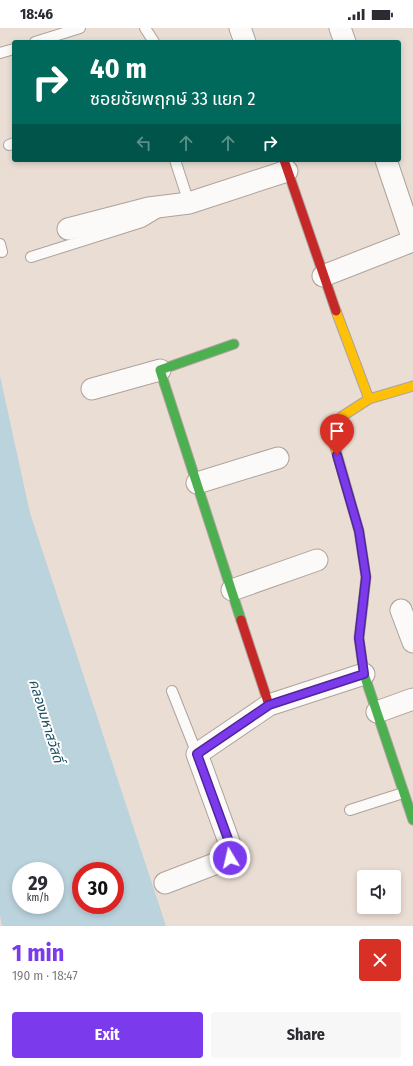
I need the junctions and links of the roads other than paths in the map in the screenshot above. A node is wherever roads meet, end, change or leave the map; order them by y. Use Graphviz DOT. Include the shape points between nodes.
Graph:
graph roads {
  1 [pos="80,28"];
  2 [pos="145,28"];
  3 [pos="240,28"];
  4 [pos="340,28"];
  5 [pos="42,40"];
  6 [pos="153,40"];
  7 [pos="244,40"];
  8 [pos="344,40"];
  9 [pos="12,50"];
  10 [pos="0,53"];
  11 [pos="176,162"];
  12 [pos="387,162"];
  13 [pos="286,166"];
  14 [pos="189,203"];
  15 [pos="165,206"];
  16 [pos="68,229"];
  17 [pos="31,257"];
  18 [pos="323,276"];
  19 [pos="234,344"];
  20 [pos="160,370"];
  21 [pos="413,386"];
  22 [pos="92,389"];
  23 [pos="369,400"];
  24 [pos="278,458"];
  25 [pos="197,483"];
  26 [pos="317,560"];
  27 [pos="232,590"];
  28 [pos="401,610"];
  29 [pos="413,642"];
  30 [pos="364,674"];
  31 [pos="172,691"];
  32 [pos="413,699"];
  33 [pos="269,705"];
  34 [pos="377,712"];
  35 [pos="197,754"];
  36 [pos="403,793"];
  37 [pos="350,810"];
  38 [pos="413,820"];
  39 [pos="165,883"];
  1 -- 5 [label="lane"];
  2 -- 6 [label="lane"];
  3 -- 7 [label="street"];
  4 -- 8 [label="street"];
  9 -- 10 [label="lane"];
  11 -- 14 [label="lane"];
  12 -- 18 [label="street" via="408,223 412,237 410,242"];
  13 -- 14 [label="street"];
  13 -- 18 [label="street"];
  14 -- 15 [label="street"];
  15 -- 16 [label="street"];
  15 -- 17 [label="lane" via="142,222"];
  18 -- 23 [label="street"];
  19 -- 20 [label="street"];
  20 -- 22 [label="street"];
  20 -- 25 [label="street"];
  21 -- 23 [label="street"];
  23 -- 30 [label="street" via="335,423 333,440 359,531 366,577 359,638"];
  24 -- 25 [label="street"];
  25 -- 27 [label="street"];
  26 -- 27 [label="street"];
  27 -- 33 [label="street"];
  28 -- 29 [label="street"];
  30 -- 33 [label="street"];
  30 -- 34 [label="street"];
  31 -- 35 [label="lane"];
  32 -- 34 [label="street"];
  33 -- 35 [label="street"];
  34 -- 36 [label="street"];
  35 -- 39 [label="street" via="232,850 230,858"];
  36 -- 37 [label="lane"];
  36 -- 38 [label="street"];
}
